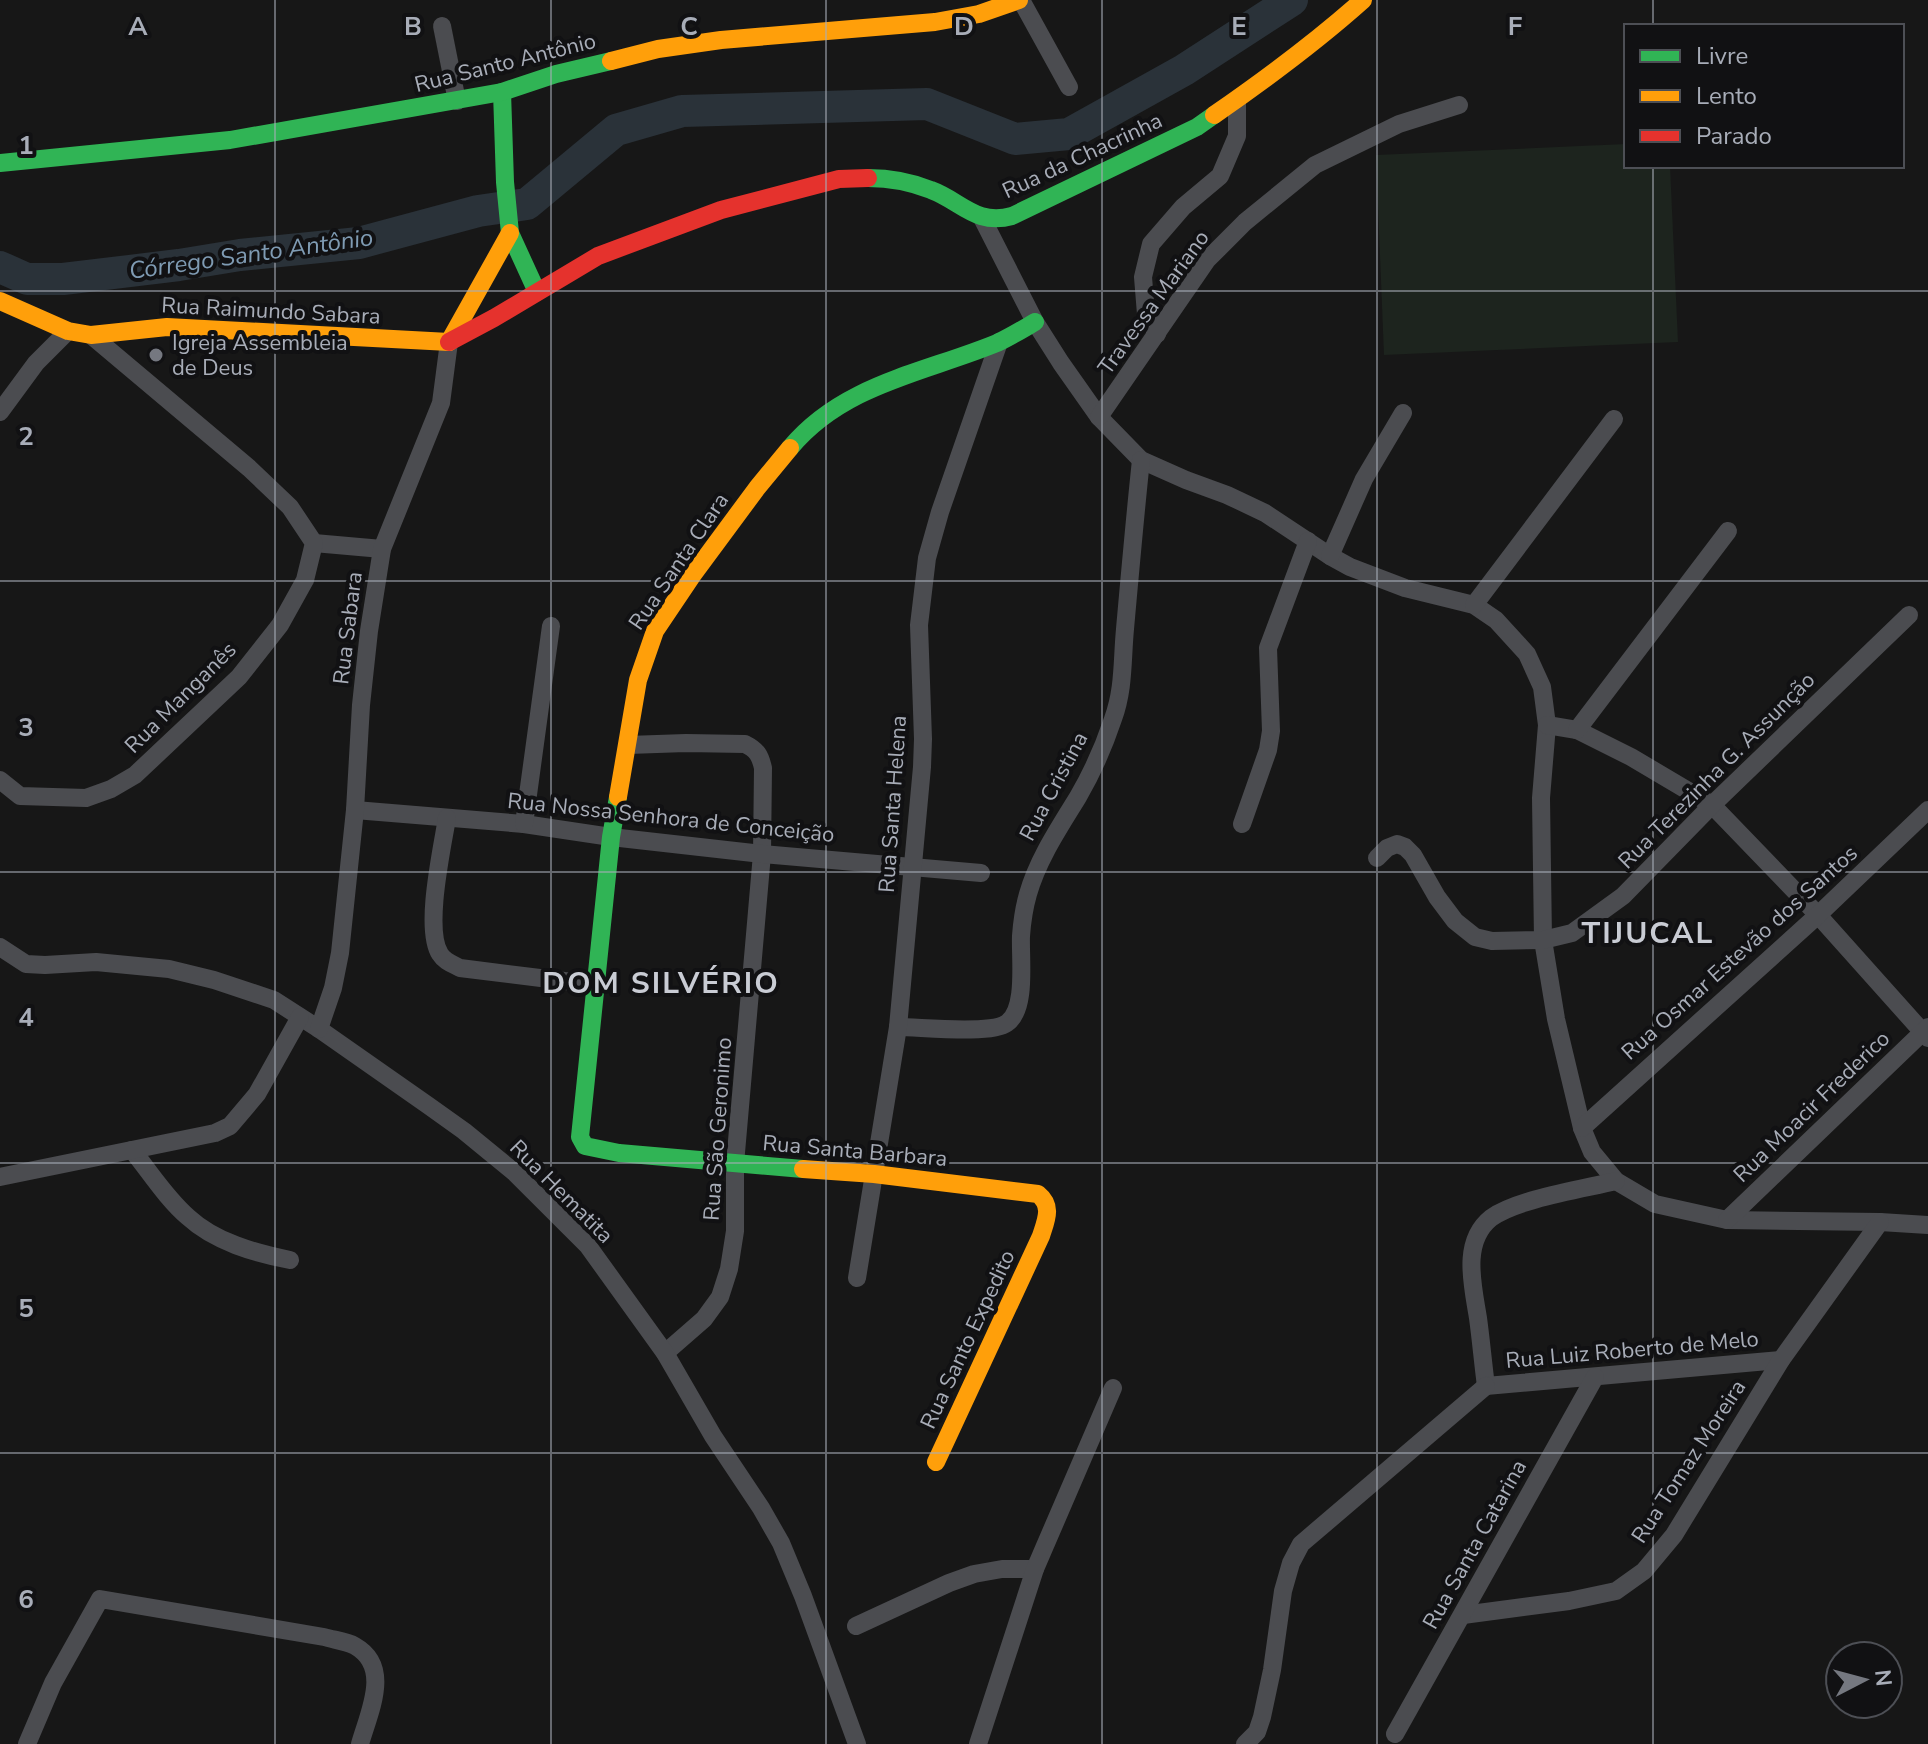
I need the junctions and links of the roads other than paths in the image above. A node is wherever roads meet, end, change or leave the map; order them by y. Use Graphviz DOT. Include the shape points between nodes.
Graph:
graph roads {
  1 [pos="1020,0"];
  2 [pos="1363,0"];
  3 [pos="442,26"];
  4 [pos="1069,87"];
  5 [pos="502,92"];
  6 [pos="1237,100"];
  7 [pos="457,101"];
  8 [pos="1459,105"];
  9 [pos="0,163"];
  10 [pos="982,218"];
  11 [pos="509,228"];
  12 [pos="537,292"];
  13 [pos="0,301"];
  14 [pos="1035,322"];
  15 [pos="68,331"];
  16 [pos="1157,334"];
  17 [pos="91,335"];
  18 [pos="449,342"];
  19 [pos="999,342"];
  20 [pos="0,412"];
  21 [pos="1403,413"];
  22 [pos="1099,417"];
  23 [pos="1614,419"];
  24 [pos="1141,460"];
  25 [pos="1728,531"];
  26 [pos="1308,541"];
  27 [pos="314,543"];
  28 [pos="382,549"];
  29 [pos="1330,556"];
  30 [pos="1474,605"];
  31 [pos="1909,615"];
  32 [pos="551,626"];
  33 [pos="1547,725"];
  34 [pos="1577,730"];
  35 [pos="628,745"];
  36 [pos="0,780"];
  37 [pos="1712,805"];
  38 [pos="355,810"];
  39 [pos="1928,810"];
  40 [pos="447,818"];
  41 [pos="524,824"];
  42 [pos="1242,824"];
  43 [pos="611,837"];
  44 [pos="762,854"];
  45 [pos="1377,858"];
  46 [pos="912,866"];
  47 [pos="981,873"];
  48 [pos="1818,915"];
  49 [pos="1543,940"];
  50 [pos="0,947"];
  51 [pos="597,985"];
  52 [pos="300,1017"];
  53 [pos="898,1027"];
  54 [pos="319,1029"];
  55 [pos="1926,1033"];
  56 [pos="1582,1128"];
  57 [pos="132,1150"];
  58 [pos="619,1153"];
  59 [pos="735,1164"];
  60 [pos="874,1174"];
  61 [pos="0,1177"];
  62 [pos="1616,1181"];
  63 [pos="1727,1220"];
  64 [pos="1880,1222"];
  65 [pos="1928,1225"];
  66 [pos="1041,1236"];
  67 [pos="290,1260"];
  68 [pos="857,1278"];
  69 [pos="665,1353"];
  70 [pos="1781,1360"];
  71 [pos="1595,1377"];
  72 [pos="1486,1386"];
  73 [pos="1113,1388"];
  74 [pos="936,1462"];
  75 [pos="1035,1569"];
  76 [pos="1463,1615"];
  77 [pos="856,1626"];
  78 [pos="1395,1734"];
  79 [pos="27,1744"];
  80 [pos="360,1744"];
  81 [pos="857,1744"];
  82 [pos="978,1744"];
  83 [pos="1245,1744"];
  1 -- 4 [label="street"];
  1 -- 5 [label="main road, Rua Santo Antônio" via="935,22 658,49"];
  2 -- 6 [label="main road, Rua da Chacrinha"];
  3 -- 7 [label="street"];
  5 -- 7 [label="main road, Rua Santo Antônio"];
  5 -- 11 [label="main road"];
  6 -- 10 [label="main road, Rua da Chacrinha" via="1197,127 1012,216"];
  6 -- 16 [label="street" via="1237,136 1220,176 1151,244 1143,277 1146,314"];
  7 -- 9 [label="main road, Rua Santo Antônio" via="230,140"];
  8 -- 16 [label="street, Travessa Mariano" via="1399,124 1315,165 1207,260"];
  10 -- 12 [label="main road, Rua da Chacrinha" via="932,190 887,178 839,179 721,210 639,240 598,256"];
  10 -- 14 [label="street"];
  11 -- 12 [label="main road"];
  11 -- 18 [label="main road"];
  12 -- 18 [label="main road"];
  13 -- 15 [label="main road"];
  14 -- 19 [label="main road, Rua Santa Clara"];
  14 -- 22 [label="street"];
  15 -- 17 [label="main road"];
  15 -- 20 [label="street"];
  16 -- 22 [label="street, Travessa Mariano"];
  17 -- 18 [label="main road, Rua Raimundo Sabara" via="167,327"];
  17 -- 27 [label="street" via="249,468 290,507"];
  18 -- 28 [label="street, Rua Sabara" via="441,403"];
  19 -- 35 [label="main road, Rua Santa Clara" via="872,387 829,411 795,442 655,631 638,680"];
  19 -- 46 [label="street, Rua Santa Helena" via="927,558 919,625 923,739"];
  21 -- 29 [label="street" via="1364,479"];
  22 -- 24 [label="street"];
  23 -- 30 [label="street"];
  24 -- 26 [label="street" via="1265,513"];
  24 -- 53 [label="street, Rua Cristina" via="1123,677 1114,718 1029,891 1016,1013 1006,1024 988,1029"];
  25 -- 34 [label="street"];
  26 -- 29 [label="street"];
  26 -- 42 [label="street" via="1268,648 1271,731"];
  27 -- 28 [label="street"];
  27 -- 36 [label="street, Rua Manganês" via="305,580 280,625 239,677 135,775 86,798 20,796"];
  28 -- 38 [label="street, Rua Sabara" via="361,705"];
  29 -- 30 [label="street" via="1405,588"];
  30 -- 33 [label="street" via="1527,654 1542,687"];
  31 -- 37 [label="street, Rua Terezinha G. Assunção"];
  32 -- 41 [label="street"];
  33 -- 34 [label="street"];
  33 -- 49 [label="street" via="1541,798"];
  34 -- 37 [label="street"];
  35 -- 43 [label="main road, Rua Santa Clara"];
  35 -- 44 [label="street, Rua São Geronimo" via="745,744 754,749 763,768"];
  37 -- 48 [label="street"];
  37 -- 49 [label="street, Rua Terezinha G. Assunção" via="1623,896 1572,933"];
  38 -- 40 [label="street, Rua Nossa Senhora de Conceição"];
  38 -- 54 [label="street, Rua Sabara" via="340,953"];
  39 -- 48 [label="street, Rua Osmar Estevão dos Santos"];
  40 -- 41 [label="street, Rua Nossa Senhora de Conceição"];
  40 -- 51 [label="street" via="434,913 438,951 446,961 471,970"];
  41 -- 43 [label="street, Rua Nossa Senhora de Conceição"];
  43 -- 44 [label="street, Rua Nossa Senhora de Conceição"];
  43 -- 51 [label="main road, Rua Santa Clara"];
  44 -- 46 [label="street, Rua Nossa Senhora de Conceição"];
  44 -- 59 [label="street, Rua São Geronimo"];
  45 -- 49 [label="street, Rua Terezinha G. Assunção" via="1397,844 1405,847 1455,921 1475,937"];
  46 -- 47 [label="street, Rua Nossa Senhora de Conceição"];
  46 -- 53 [label="street, Rua Santa Helena"];
  48 -- 55 [label="street"];
  48 -- 56 [label="street, Rua Osmar Estevão dos Santos"];
  49 -- 56 [label="street"];
  50 -- 52 [label="street, Rua Hematita" via="33,966 80,962 169,969 274,1000"];
  51 -- 58 [label="main road, Rua Santa Clara" via="580,1137 585,1146"];
  52 -- 54 [label="street, Rua Hematita"];
  52 -- 57 [label="street" via="257,1094 230,1126"];
  53 -- 60 [label="street, Rua Santa Helena"];
  54 -- 69 [label="street, Rua Hematita" via="514,1172 588,1246"];
  55 -- 63 [label="street, Rua Moacir Frederico"];
  56 -- 62 [label="street" via="1592,1152"];
  57 -- 61 [label="street"];
  57 -- 67 [label="street" via="188,1218 238,1246"];
  58 -- 59 [label="main road, Rua Santa Barbara"];
  59 -- 60 [label="main road, Rua Santa Barbara"];
  59 -- 69 [label="street, Rua São Geronimo" via="735,1231 720,1297 704,1319"];
  60 -- 66 [label="main road, Rua Santa Barbara" via="1038,1194 1048,1205"];
  60 -- 68 [label="street, Rua Santa Helena"];
  62 -- 63 [label="street" via="1655,1204"];
  62 -- 72 [label="street" via="1516,1205 1479,1231 1471,1279"];
  63 -- 64 [label="street"];
  64 -- 65 [label="street"];
  64 -- 70 [label="street, Rua Tomaz Moreira"];
  66 -- 74 [label="main road, Rua Santo Expedito"];
  69 -- 81 [label="street, Rua Hematita" via="781,1543"];
  70 -- 71 [label="street, Rua Luiz Roberto de Melo"];
  70 -- 76 [label="street, Rua Tomaz Moreira" via="1674,1535 1644,1571 1616,1591"];
  71 -- 72 [label="street, Rua Luiz Roberto de Melo"];
  71 -- 76 [label="street, Rua Santa Catarina"];
  72 -- 83 [label="street" via="1301,1544 1283,1591 1262,1717"];
  73 -- 75 [label="street"];
  75 -- 77 [label="street" via="974,1574"];
  75 -- 82 [label="street"];
  76 -- 78 [label="street, Rua Santa Catarina"];
  79 -- 80 [label="street" via="53,1683 100,1599 352,1644 372,1660 376,1673"];
}
